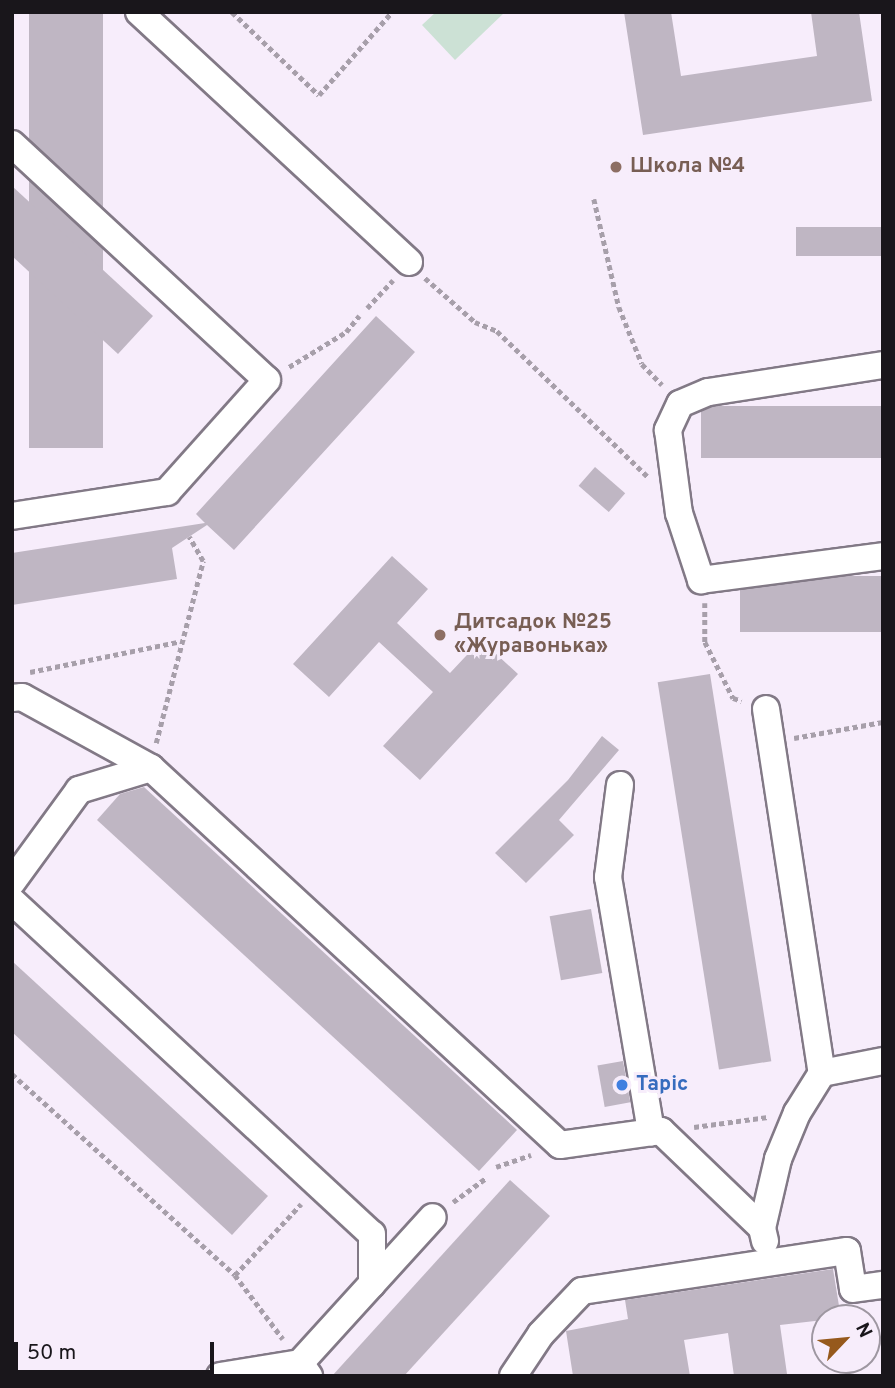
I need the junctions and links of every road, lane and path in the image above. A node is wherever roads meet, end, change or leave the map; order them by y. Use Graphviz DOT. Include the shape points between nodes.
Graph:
graph roads {
  1 [pos="139,12"];
  2 [pos="232,12"];
  3 [pos="392,12"];
  4 [pos="12,144"];
  5 [pos="594,199"];
  6 [pos="413,266"];
  7 [pos="367,308"];
  8 [pos="359,316"];
  9 [pos="883,365"];
  10 [pos="268,380"];
  11 [pos="680,404"];
  12 [pos="676,485"];
  13 [pos="12,516"];
  14 [pos="189,537"];
  15 [pos="883,556"];
  16 [pos="701,580"];
  17 [pos="178,642"];
  18 [pos="25,673"];
  19 [pos="12,698"];
  20 [pos="766,709"];
  21 [pos="883,722"];
  22 [pos="771,742"];
  23 [pos="151,768"];
  24 [pos="620,785"];
  25 [pos="12,881"];
  26 [pos="12,901"];
  27 [pos="883,1061"];
  28 [pos="822,1073"];
  29 [pos="12,1074"];
  30 [pos="797,1113"];
  31 [pos="656,1132"];
  32 [pos="560,1145"];
  33 [pos="496,1167"];
  34 [pos="486,1178"];
  35 [pos="319,1185"];
  36 [pos="433,1217"];
  37 [pos="762,1228"];
  38 [pos="769,1263"];
  39 [pos="235,1275"];
  40 [pos="372,1284"];
  41 [pos="883,1285"];
  42 [pos="304,1369"];
  43 [pos="220,1376"];
  44 [pos="513,1376"];
  1 -- 6 [label="lane"];
  2 -- 3 [label="path" via="319,95"];
  4 -- 10 [label="lane"];
  5 -- 11 [label="path" via="619,307 642,364"];
  6 -- 7 [label="path"];
  6 -- 12 [label="path" via="475,322 496,331 660,487"];
  8 -- 10 [label="path" via="346,332"];
  9 -- 11 [label="lane" via="708,392"];
  10 -- 13 [label="lane" via="167,492"];
  11 -- 12 [label="lane" via="668,430"];
  12 -- 16 [label="lane" via="679,513"];
  14 -- 17 [label="path" via="203,561"];
  15 -- 16 [label="lane"];
  16 -- 20 [label="path" via="705,642 733,698"];
  17 -- 18 [label="path"];
  17 -- 23 [label="path"];
  19 -- 23 [label="lane" via="22,697"];
  20 -- 22 [label="lane"];
  21 -- 22 [label="path"];
  22 -- 28 [label="lane"];
  23 -- 25 [label="lane" via="79,790"];
  23 -- 32 [label="lane"];
  24 -- 31 [label="lane" via="608,877"];
  26 -- 35 [label="lane"];
  27 -- 28 [label="lane"];
  28 -- 30 [label="lane"];
  29 -- 39 [label="path"];
  30 -- 31 [label="path"];
  30 -- 37 [label="lane" via="778,1159"];
  31 -- 32 [label="lane"];
  31 -- 37 [label="lane"];
  32 -- 33 [label="path"];
  34 -- 36 [label="path"];
  35 -- 39 [label="path"];
  35 -- 40 [label="lane" via="372,1234"];
  36 -- 40 [label="lane"];
  37 -- 38 [label="lane"];
  38 -- 41 [label="lane" via="847,1251 853,1289"];
  38 -- 44 [label="lane" via="582,1291 541,1334"];
  39 -- 42 [label="path"];
  40 -- 42 [label="lane"];
  42 -- 43 [label="lane"];
}
